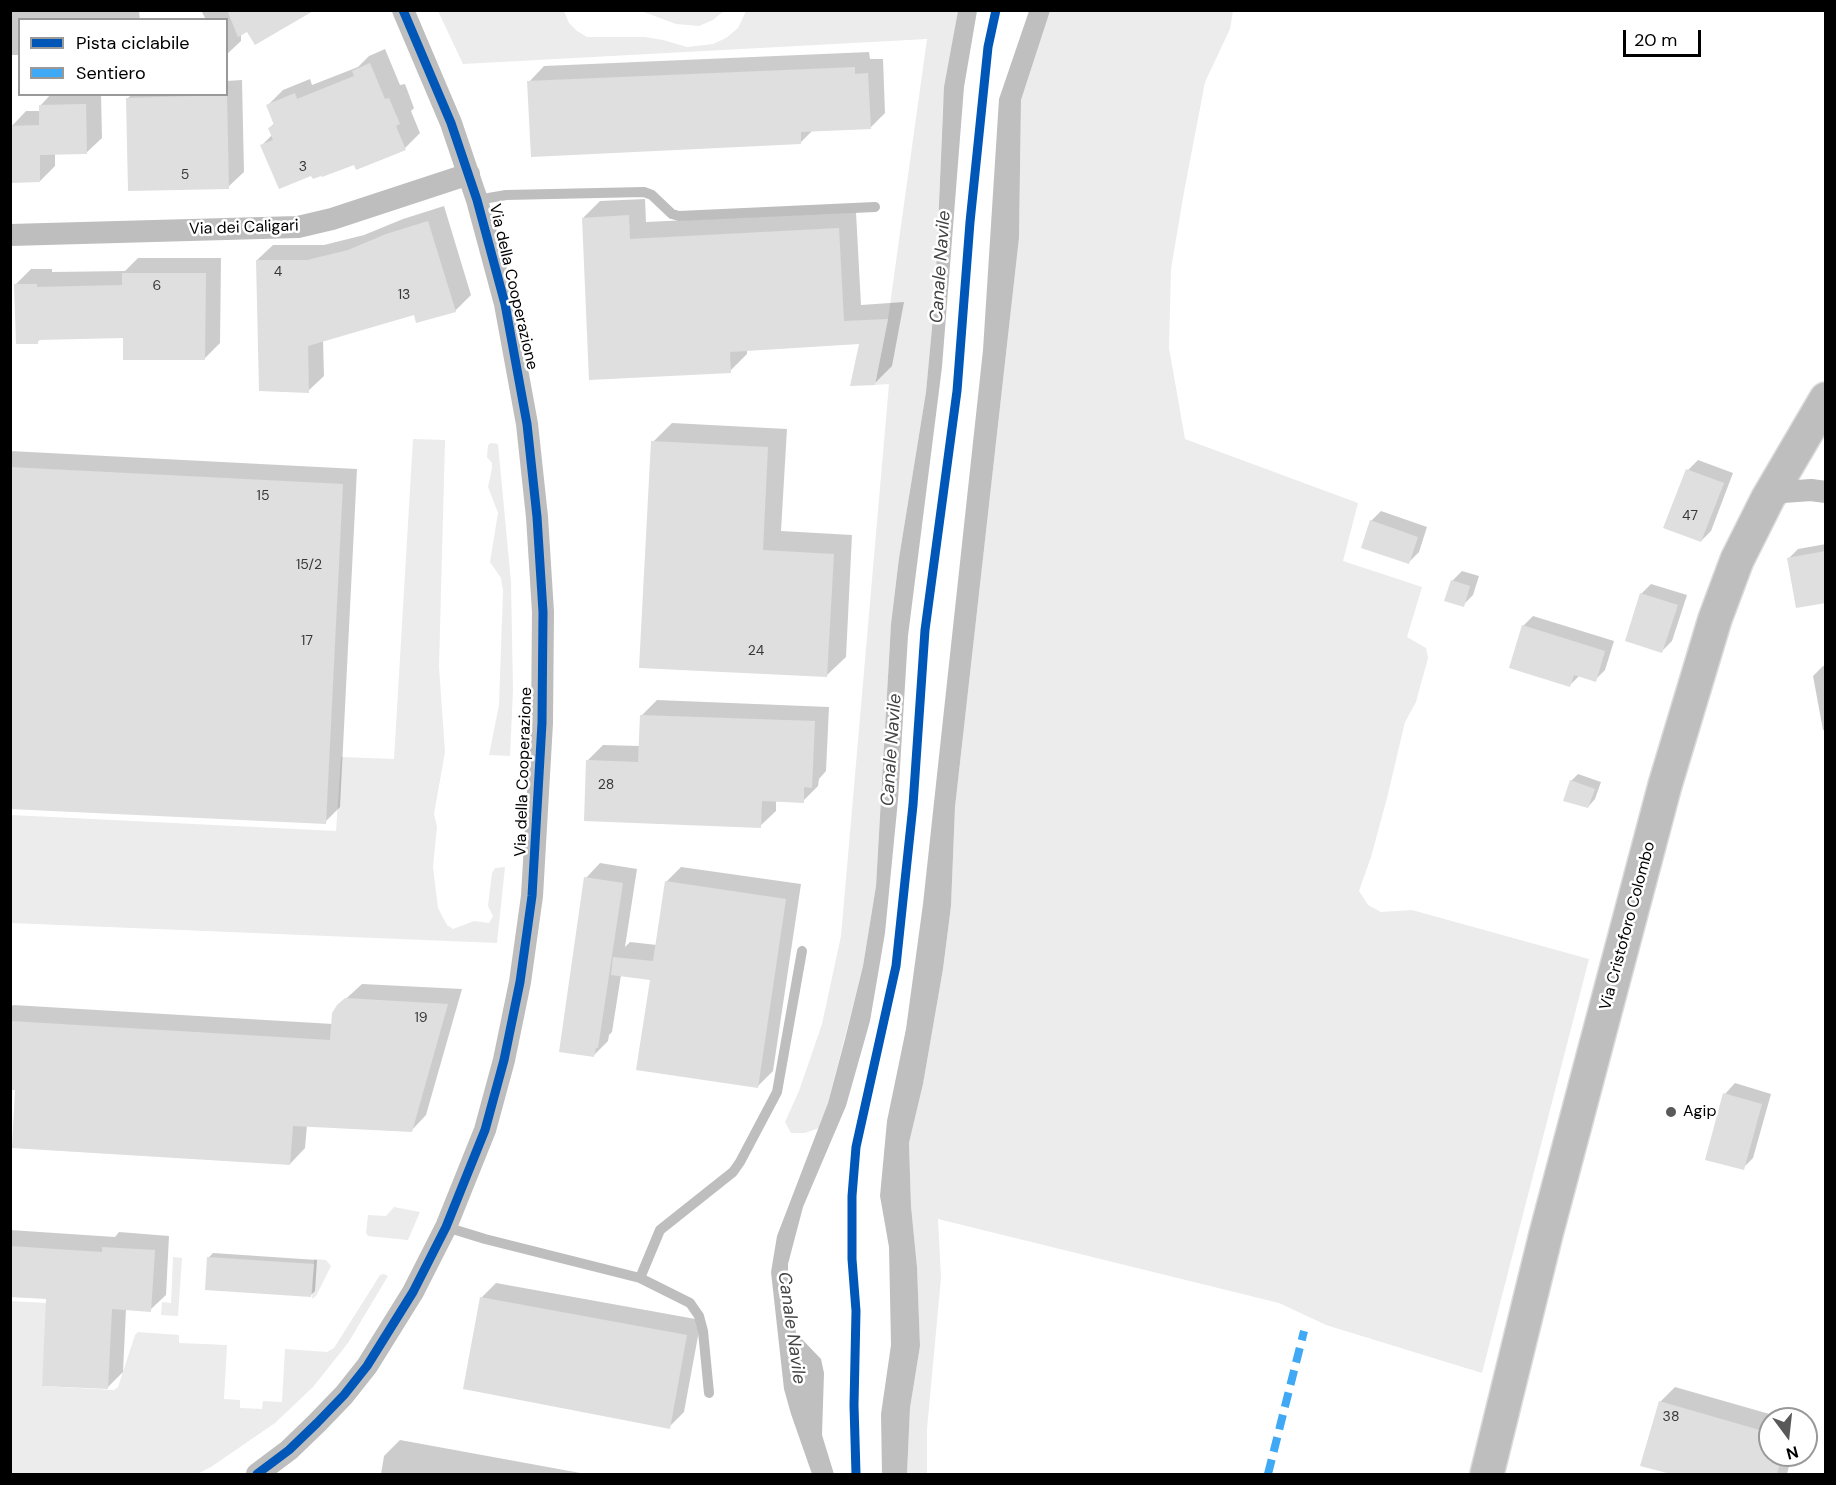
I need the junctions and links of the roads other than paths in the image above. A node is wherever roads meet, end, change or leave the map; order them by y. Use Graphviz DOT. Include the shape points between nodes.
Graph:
graph roads {
  1 [pos="403,10"];
  2 [pos="469,174"];
  3 [pos="477,200"];
  4 [pos="875,207"];
  5 [pos="10,235"];
  6 [pos="1826,399"];
  7 [pos="1826,412"];
  8 [pos="1826,422"];
  9 [pos="1791,460"];
  10 [pos="1818,491"];
  11 [pos="1768,498"];
  12 [pos="802,951"];
  13 [pos="446,1227"];
  14 [pos="640,1278"];
  15 [pos="709,1393"];
  16 [pos="260,1473"];
  17 [pos="1487,1474"];
  1 -- 2 [label="street, Via della Cooperazione"];
  2 -- 3 [label="street, Via della Cooperazione"];
  2 -- 5 [label="street, Via dei Caligari" via="298,227"];
  3 -- 4 [label="lane" via="506,195 644,192 679,216"];
  3 -- 13 [label="street, Via della Cooperazione" via="505,304 531,458 543,612 542,723 536,859 516,1003 485,1130"];
  6 -- 9 [label="main road, Via Cristoforo Colombo"];
  7 -- 8 [label="street"];
  9 -- 10 [label="street" via="1796,477"];
  9 -- 11 [label="main road, Via Cristoforo Colombo"];
  10 -- 11 [label="street" via="1784,492"];
  11 -- 17 [label="main road, Via Cristoforo Colombo" via="1737,560 1715,619 1665,785"];
  12 -- 14 [label="lane" via="777,1092 733,1172 660,1230"];
  13 -- 14 [label="lane"];
  13 -- 16 [label="street, Via della Cooperazione" via="413,1292 367,1366 317,1423"];
  14 -- 15 [label="lane" via="690,1303 699,1316"];
}
